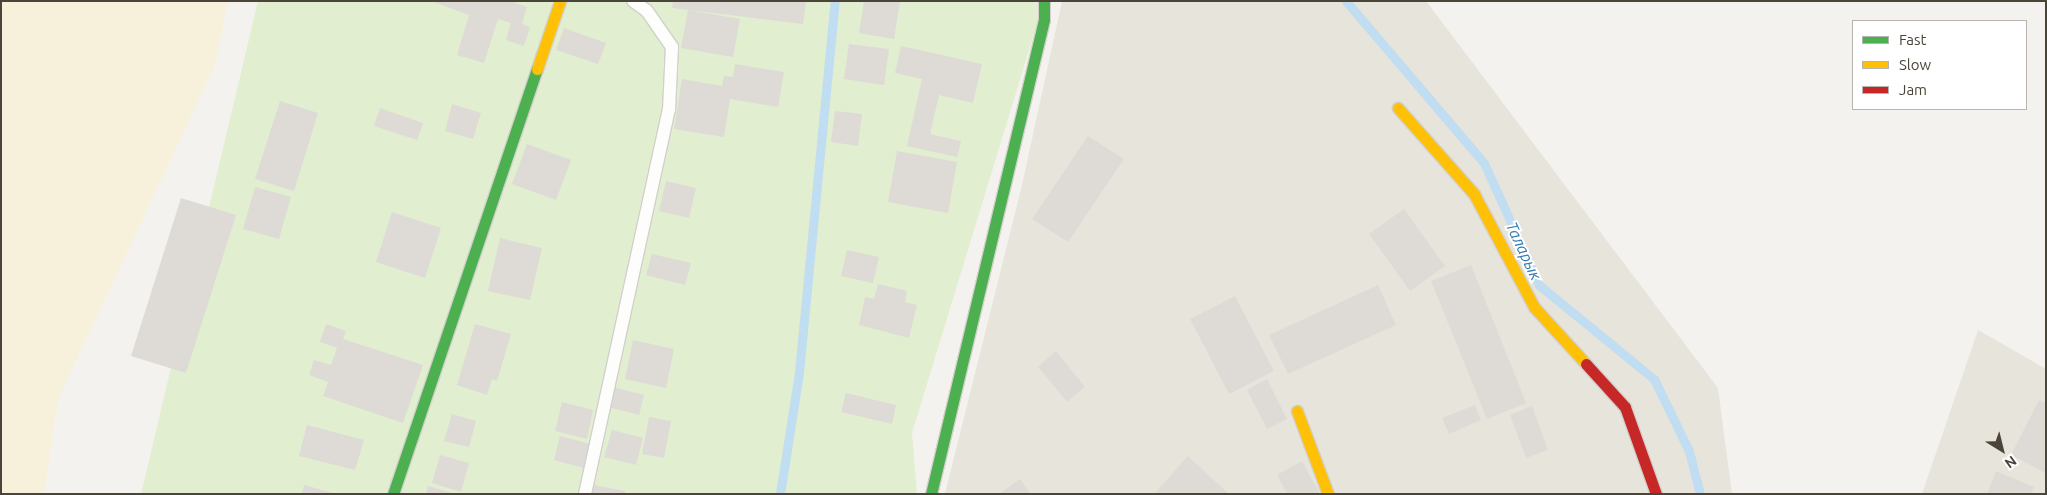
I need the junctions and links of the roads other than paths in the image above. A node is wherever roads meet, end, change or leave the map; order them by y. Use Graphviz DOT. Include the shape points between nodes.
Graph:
graph roads {
  1 [pos="560,1"];
  2 [pos="634,1"];
  3 [pos="1044,1"];
  4 [pos="1398,108"];
  5 [pos="1296,411"];
  6 [pos="393,494"];
  7 [pos="585,494"];
  8 [pos="932,494"];
  9 [pos="1328,494"];
  10 [pos="1656,494"];
  1 -- 6 [label="street"];
  2 -- 7 [label="lane" via="647,11 672,47 669,110"];
  3 -- 8 [label="street" via="1044,19"];
  4 -- 10 [label="street" via="1474,194 1534,307 1625,407"];
  5 -- 9 [label="street"];
}
